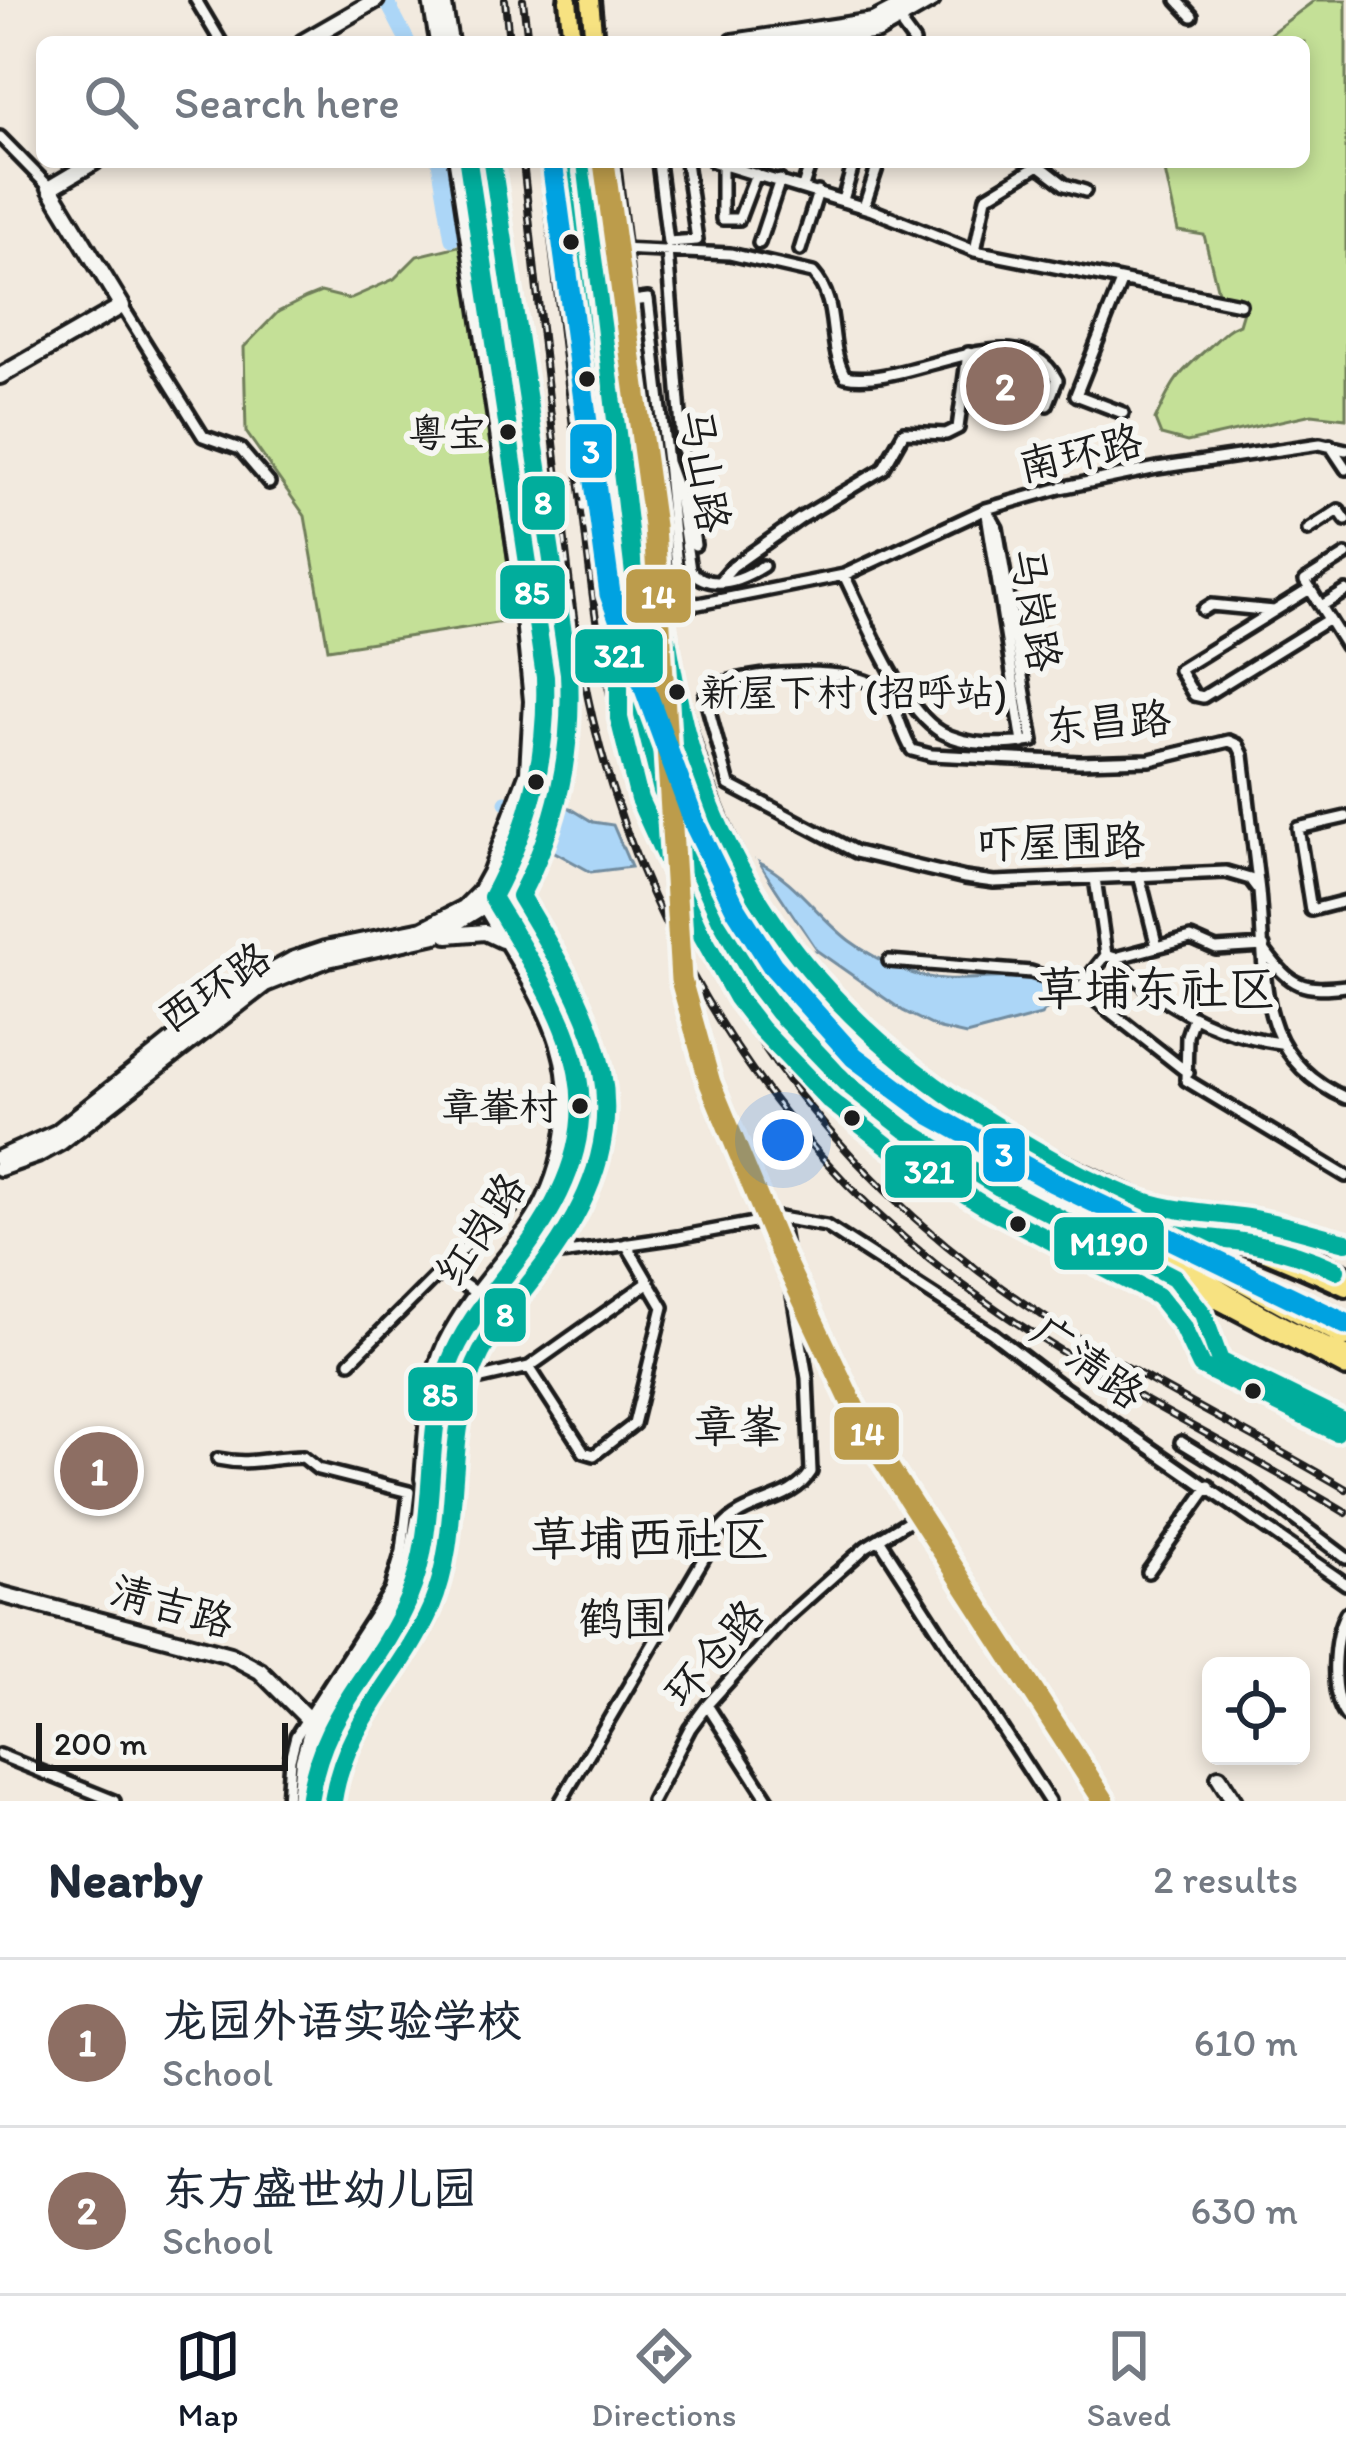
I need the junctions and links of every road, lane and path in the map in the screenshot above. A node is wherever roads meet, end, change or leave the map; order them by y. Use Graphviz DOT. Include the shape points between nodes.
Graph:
graph roads {
  1 [pos="196,0"];
  2 [pos="431,0"];
  3 [pos="443,0"];
  4 [pos="568,0"];
  5 [pos="590,0"];
  6 [pos="932,0"];
  7 [pos="1177,0"];
  8 [pos="369,4"];
  9 [pos="906,6"];
  10 [pos="1192,16"];
  11 [pos="593,32"];
  12 [pos="217,36"];
  13 [pos="313,36"];
  14 [pos="437,36"];
  15 [pos="448,36"];
  16 [pos="571,36"];
  17 [pos="773,36"];
  18 [pos="844,36"];
  19 [pos="910,36"];
  20 [pos="0,137"];
  21 [pos="84,168"];
  22 [pos="458,168"];
  23 [pos="469,168"];
  24 [pos="587,168"];
  25 [pos="610,168"];
  26 [pos="659,168"];
  27 [pos="687,168"];
  28 [pos="719,168"];
  29 [pos="736,168"];
  30 [pos="763,168"];
  31 [pos="809,168"];
  32 [pos="852,168"];
  33 [pos="876,168"];
  34 [pos="1031,168"];
  35 [pos="1043,168"];
  36 [pos="759,175"];
  37 [pos="780,180"];
  38 [pos="803,187"];
  39 [pos="50,188"];
  40 [pos="1085,191"];
  41 [pos="818,192"];
  42 [pos="843,200"];
  43 [pos="864,207"];
  44 [pos="759,243"];
  45 [pos="619,249"];
  46 [pos="667,250"];
  47 [pos="800,250"];
  48 [pos="975,251"];
  49 [pos="1121,282"];
  50 [pos="625,302"];
  51 [pos="1240,304"];
  52 [pos="122,306"];
  53 [pos="968,353"];
  54 [pos="0,376"];
  55 [pos="1047,405"];
  56 [pos="1124,413"];
  57 [pos="1330,446"];
  58 [pos="1345,448"];
  59 [pos="667,462"];
  60 [pos="1346,470"];
  61 [pos="269,483"];
  62 [pos="986,509"];
  63 [pos="1346,520"];
  64 [pos="1309,530"];
  65 [pos="695,545"];
  66 [pos="1346,555"];
  67 [pos="763,566"];
  68 [pos="844,575"];
  69 [pos="719,582"];
  70 [pos="1310,589"];
  71 [pos="1346,591"];
  72 [pos="1321,606"];
  73 [pos="1203,610"];
  74 [pos="1274,611"];
  75 [pos="1329,619"];
  76 [pos="1346,646"];
  77 [pos="643,652"];
  78 [pos="730,680"];
  79 [pos="716,744"];
  80 [pos="690,751"];
  81 [pos="528,798"];
  82 [pos="1346,818"];
  83 [pos="1139,875"];
  84 [pos="1095,878"];
  85 [pos="1259,891"];
  86 [pos="486,899"];
  87 [pos="1346,901"];
  88 [pos="720,918"];
  89 [pos="425,939"];
  90 [pos="746,943"];
  91 [pos="1157,947"];
  92 [pos="509,948"];
  93 [pos="1265,949"];
  94 [pos="1111,956"];
  95 [pos="890,962"];
  96 [pos="1346,986"];
  97 [pos="1080,988"];
  98 [pos="1193,1018"];
  99 [pos="1280,1043"];
  100 [pos="1188,1072"];
  101 [pos="1346,1098"];
  102 [pos="0,1158"];
  103 [pos="0,1168"];
  104 [pos="1346,1176"];
  105 [pos="1090,1179"];
  106 [pos="517,1203"];
  107 [pos="1159,1206"];
  108 [pos="1090,1210"];
  109 [pos="779,1218"];
  110 [pos="626,1244"];
  111 [pos="1151,1245"];
  112 [pos="517,1260"];
  113 [pos="444,1270"];
  114 [pos="1341,1281"];
  115 [pos="649,1282"];
  116 [pos="476,1293"];
  117 [pos="1319,1325"];
  118 [pos="1346,1338"];
  119 [pos="1346,1354"];
  120 [pos="350,1362"];
  121 [pos="529,1367"];
  122 [pos="1346,1368"];
  123 [pos="464,1382"];
  124 [pos="1181,1442"];
  125 [pos="218,1459"];
  126 [pos="1209,1486"];
  127 [pos="905,1523"];
  128 [pos="880,1539"];
  129 [pos="1346,1558"];
  130 [pos="1148,1571"];
  131 [pos="1346,1584"];
  132 [pos="0,1594"];
  133 [pos="1346,1613"];
  134 [pos="707,1705"];
  135 [pos="1346,1716"];
  136 [pos="306,1717"];
  137 [pos="0,1755"];
  138 [pos="1219,1777"];
  139 [pos="114,1801"];
  140 [pos="287,1801"];
  141 [pos="298,1801"];
  142 [pos="309,1801"];
  143 [pos="561,1801"];
  144 [pos="652,1801"];
  145 [pos="769,1801"];
  146 [pos="1049,1801"];
  147 [pos="1234,1801"];
  1 -- 12 [label="street"];
  2 -- 14 [label="main road"];
  3 -- 15 [label="main road"];
  4 -- 16 [label="highway"];
  5 -- 11 [label="highway"];
  6 -- 9 [label="main road"];
  7 -- 10 [label="street"];
  8 -- 13 [label="main road"];
  9 -- 17 [label="main road" via="874,21"];
  9 -- 18 [label="main road" via="878,31"];
  9 -- 19 [label="street"];
  20 -- 39 [label="street"];
  21 -- 39 [label="main road"];
  22 -- 81 [label="main road" via="520,579 532,701"];
  23 -- 81 [label="main road" via="544,677 547,745"];
  24 -- 77 [label="highway"];
  25 -- 45 [label="highway"];
  26 -- 27 [label="street" via="668,242 697,240"];
  28 -- 36 [label="street" via="722,219 733,222"];
  29 -- 36 [label="street"];
  30 -- 36 [label="street"];
  31 -- 38 [label="street"];
  32 -- 42 [label="street"];
  33 -- 43 [label="street"];
  34 -- 48 [label="street" via="986,197"];
  35 -- 40 [label="street"];
  36 -- 37 [label="street"];
  37 -- 38 [label="street"];
  37 -- 44 [label="street"];
  38 -- 41 [label="street"];
  39 -- 52 [label="main road"];
  41 -- 42 [label="street"];
  41 -- 47 [label="street"];
  42 -- 43 [label="street"];
  43 -- 48 [label="street"];
  45 -- 46 [label="street"];
  45 -- 50 [label="highway"];
  46 -- 53 [label="street" via="813,273 830,299 844,376 879,379"];
  46 -- 65 [label="street"];
  48 -- 49 [label="street"];
  49 -- 51 [label="street"];
  49 -- 56 [label="street" via="1076,395"];
  50 -- 59 [label="street, 马山路" via="648,299"];
  50 -- 80 [label="highway" via="666,641"];
  52 -- 54 [label="main road"];
  52 -- 61 [label="street" via="202,436 240,448"];
  53 -- 55 [label="street" via="1004,347 1051,368 1057,380"];
  53 -- 69 [label="street" via="958,428 904,432 883,469 801,518"];
  57 -- 58 [label="street, 南环路"];
  57 -- 60 [label="street"];
  57 -- 62 [label="street, 南环路" via="1157,468"];
  59 -- 68 [label="street, 南环路" via="679,587 690,604"];
  59 -- 69 [label="street, 马山路" via="690,570"];
  62 -- 68 [label="street, 南环路"];
  62 -- 68 [label="street, 马岗路" via="1028,742 957,738 922,716"];
  63 -- 64 [label="street" via="1340,510"];
  66 -- 70 [label="street" via="1305,581"];
  67 -- 69 [label="street, 马山路"];
  70 -- 72 [label="street"];
  70 -- 74 [label="street"];
  71 -- 72 [label="street"];
  72 -- 75 [label="street"];
  73 -- 74 [label="street"];
  74 -- 75 [label="street" via="1179,670 1194,695 1203,697"];
  75 -- 76 [label="street"];
  77 -- 88 [label="main road" via="653,762"];
  77 -- 90 [label="highway" via="660,753"];
  78 -- 79 [label="street, 吓屋围路" via="705,696"];
  78 -- 85 [label="street, 东昌路" via="830,674 869,681 892,703 912,750 932,755 1150,760 1228,741 1244,755"];
  79 -- 80 [label="street"];
  79 -- 84 [label="street, 吓屋围路" via="736,791 856,852 994,882"];
  80 -- 105 [label="highway" via="718,829 780,935 846,1017 967,1112"];
  81 -- 86 [label="main road"];
  82 -- 87 [label="street" via="1298,829 1311,910"];
  83 -- 84 [label="street, 吓屋围路"];
  83 -- 85 [label="street, 吓屋围路" via="1226,872"];
  83 -- 91 [label="street"];
  84 -- 94 [label="street"];
  85 -- 93 [label="street"];
  86 -- 89 [label="main road, 西环路" via="458,926"];
  86 -- 92 [label="main road, 红岗路"];
  86 -- 102 [label="main road, 西环路" via="434,925 325,949 260,975 56,1133"];
  86 -- 112 [label="main road, 红岗路" via="565,1025 580,1093 565,1181"];
  88 -- 90 [label="highway"];
  88 -- 122 [label="main road" via="778,1012 887,1117 987,1180"];
  89 -- 92 [label="main road" via="485,932"];
  89 -- 103 [label="main road, 西环路" via="328,959 265,984 61,1142"];
  90 -- 108 [label="highway" via="797,1009 883,1092 978,1154"];
  91 -- 93 [label="street" via="1190,938 1216,949"];
  91 -- 94 [label="street"];
  92 -- 116 [label="main road, 红岗路" via="559,1046 564,1131 541,1207"];
  93 -- 96 [label="street" via="1299,986"];
  93 -- 99 [label="street"];
  94 -- 97 [label="street"];
  94 -- 98 [label="street"];
  95 -- 97 [label="street" via="1031,972"];
  97 -- 100 [label="street"];
  98 -- 99 [label="street"];
  98 -- 100 [label="street"];
  99 -- 101 [label="street" via="1314,1081"];
  100 -- 104 [label="street" via="1186,1080"];
  105 -- 107 [label="highway"];
  105 -- 108 [label="highway" via="1127,1210 1119,1217"];
  106 -- 113 [label="street"];
  107 -- 114 [label="highway"];
  107 -- 114 [label="highway" via="1269,1240"];
  108 -- 111 [label="highway"];
  109 -- 110 [label="street"];
  109 -- 126 [label="street, 广清路" via="813,1222 855,1243"];
  109 -- 143 [label="street" via="807,1378 811,1472 797,1489 741,1511 721,1529"];
  110 -- 112 [label="street"];
  110 -- 115 [label="street"];
  111 -- 117 [label="highway"];
  111 -- 119 [label="highway"];
  112 -- 142 [label="main road, 红岗路" via="449,1366 419,1570 391,1632 321,1737"];
  113 -- 116 [label="street"];
  113 -- 120 [label="street"];
  114 -- 117 [label="highway" via="1164,1220 1150,1223 1161,1238"];
  115 -- 121 [label="street"];
  115 -- 121 [label="street" via="663,1306 634,1424 594,1455 584,1452"];
  116 -- 141 [label="main road, 红岗路" via="437,1367 405,1579 315,1723"];
  117 -- 118 [label="highway"];
  121 -- 123 [label="street"];
  124 -- 129 [label="street"];
  125 -- 136 [label="street" via="248,1465 303,1456 318,1469 409,1492 390,1591"];
  126 -- 130 [label="street"];
  126 -- 131 [label="street, 广清路"];
  127 -- 128 [label="street, 环仓路"];
  128 -- 134 [label="street, 环仓路" via="785,1619"];
  128 -- 146 [label="street"];
  132 -- 136 [label="main road, 清吉路" via="230,1655 260,1671"];
  133 -- 135 [label="street" via="1338,1628 1337,1686"];
  134 -- 144 [label="street, 环仓路"];
  134 -- 145 [label="street"];
  136 -- 140 [label="street" via="292,1748"];
  137 -- 139 [label="street"];
  138 -- 147 [label="main road"];
}
